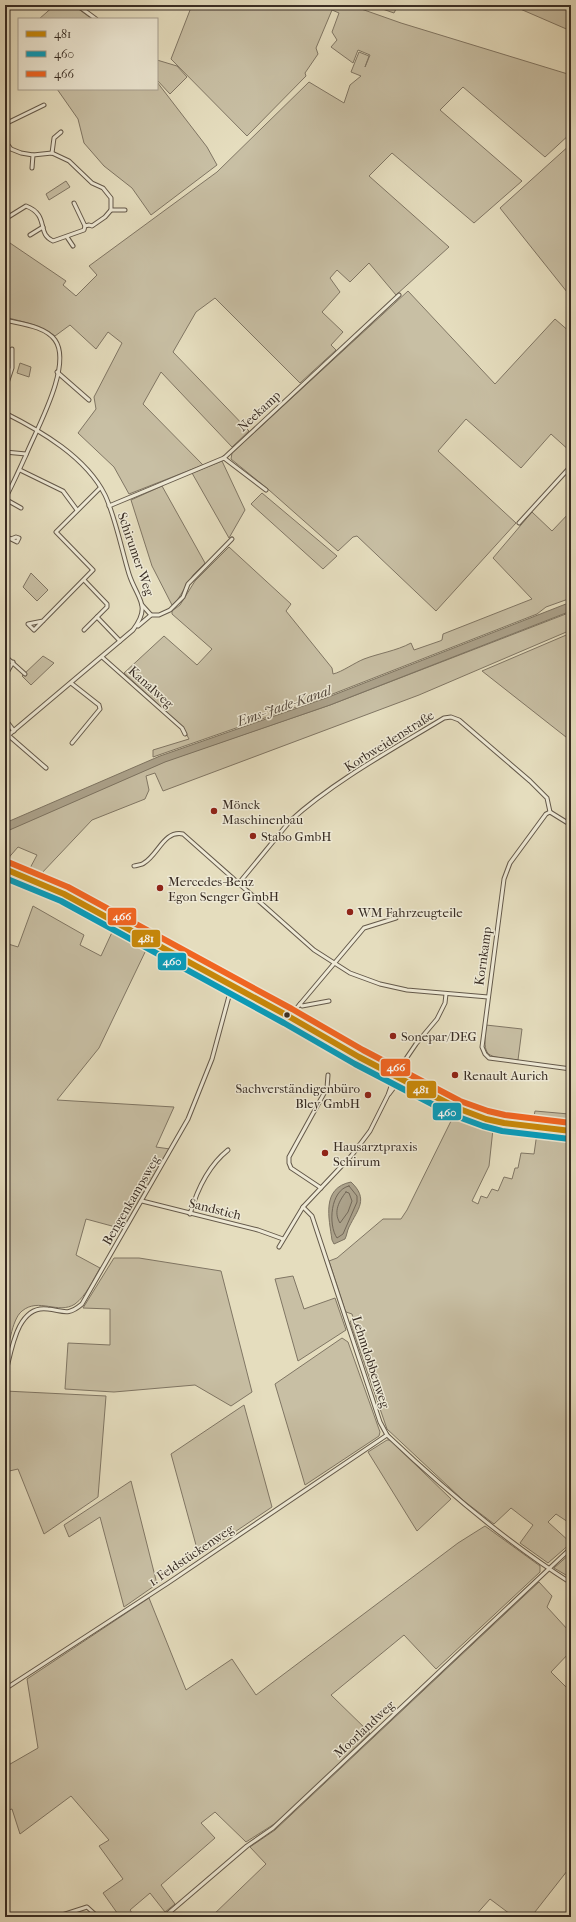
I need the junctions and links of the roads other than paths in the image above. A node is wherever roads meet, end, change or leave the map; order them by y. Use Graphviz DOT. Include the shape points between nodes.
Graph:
graph roads {
  1 [pos="77,5"];
  2 [pos="95,18"];
  3 [pos="44,105"];
  4 [pos="5,124"];
  5 [pos="61,132"];
  6 [pos="5,140"];
  7 [pos="52,153"];
  8 [pos="34,155"];
  9 [pos="32,168"];
  10 [pos="74,203"];
  11 [pos="111,210"];
  12 [pos="125,210"];
  13 [pos="5,219"];
  14 [pos="43,226"];
  15 [pos="85,228"];
  16 [pos="30,235"];
  17 [pos="67,237"];
  18 [pos="73,246"];
  19 [pos="399,295"];
  20 [pos="5,320"];
  21 [pos="12,349"];
  22 [pos="57,372"];
  23 [pos="5,389"];
  24 [pos="89,400"];
  25 [pos="5,412"];
  26 [pos="38,431"];
  27 [pos="5,452"];
  28 [pos="26,454"];
  29 [pos="224,458"];
  30 [pos="571,466"];
  31 [pos="20,470"];
  32 [pos="100,488"];
  33 [pos="266,490"];
  34 [pos="5,499"];
  35 [pos="109,506"];
  36 [pos="21,508"];
  37 [pos="77,510"];
  38 [pos="519,523"];
  39 [pos="5,536"];
  40 [pos="11,539"];
  41 [pos="232,539"];
  42 [pos="84,580"];
  43 [pos="142,605"];
  44 [pos="151,615"];
  45 [pos="97,617"];
  46 [pos="43,621"];
  47 [pos="84,630"];
  48 [pos="134,630"];
  49 [pos="120,641"];
  50 [pos="5,656"];
  51 [pos="102,657"];
  52 [pos="12,662"];
  53 [pos="25,674"];
  54 [pos="5,676"];
  55 [pos="71,683"];
  56 [pos="5,719"];
  57 [pos="14,731"];
  58 [pos="185,734"];
  59 [pos="7,736"];
  60 [pos="72,743"];
  61 [pos="46,768"];
  62 [pos="5,771"];
  63 [pos="5,775"];
  64 [pos="550,812"];
  65 [pos="571,825"];
  66 [pos="134,866"];
  67 [pos="5,869"];
  68 [pos="239,883"];
  69 [pos="396,918"];
  70 [pos="333,964"];
  71 [pos="232,985"];
  72 [pos="446,994"];
  73 [pos="488,997"];
  74 [pos="329,1001"];
  75 [pos="300,1004"];
  76 [pos="295,1010"];
  77 [pos="407,1059"];
  78 [pos="571,1069"];
  79 [pos="328,1075"];
  80 [pos="396,1075"];
  81 [pos="401,1078"];
  82 [pos="388,1095"];
  83 [pos="571,1131"];
  84 [pos="228,1150"];
  85 [pos="321,1188"];
  86 [pos="142,1201"];
  87 [pos="303,1207"];
  88 [pos="190,1214"];
  89 [pos="283,1239"];
  90 [pos="279,1247"];
  91 [pos="5,1376"];
  92 [pos="387,1435"];
  93 [pos="571,1548"];
  94 [pos="549,1569"];
  95 [pos="571,1583"];
  96 [pos="5,1689"];
  97 [pos="56,1917"];
  98 [pos="98,1917"];
  99 [pos="164,1917"];
  1 -- 2 [label="street"];
  3 -- 4 [label="street"];
  5 -- 7 [label="street" via="54,138"];
  6 -- 8 [label="street" via="11,149"];
  7 -- 8 [label="street"];
  7 -- 11 [label="street" via="69,161 92,183 103,188 110,198"];
  8 -- 9 [label="street"];
  10 -- 15 [label="street"];
  11 -- 12 [label="street"];
  11 -- 15 [label="street" via="105,217"];
  13 -- 14 [label="street" via="26,206 39,213"];
  14 -- 16 [label="street"];
  14 -- 17 [label="street" via="46,236 53,241"];
  15 -- 17 [label="street"];
  17 -- 18 [label="street"];
  19 -- 29 [label="street, Neekamp"];
  20 -- 22 [label="street" via="34,327 55,340 60,359"];
  21 -- 23 [label="street" via="12,368"];
  22 -- 24 [label="street"];
  22 -- 26 [label="street" via="53,395"];
  25 -- 26 [label="street, Schirumer Weg"];
  26 -- 28 [label="street"];
  26 -- 32 [label="street, Schirumer Weg" via="82,464"];
  27 -- 28 [label="street"];
  28 -- 31 [label="street"];
  29 -- 33 [label="street"];
  29 -- 35 [label="street, Neekamp"];
  30 -- 38 [label="street"];
  31 -- 34 [label="street"];
  31 -- 37 [label="street" via="63,491"];
  32 -- 35 [label="street, Schirumer Weg"];
  32 -- 37 [label="street"];
  34 -- 36 [label="street"];
  35 -- 43 [label="street, Schirumer Weg" via="130,578"];
  37 -- 42 [label="street" via="56,532 93,570"];
  39 -- 40 [label="street"];
  41 -- 44 [label="street" via="188,584 183,597 170,610 159,615"];
  42 -- 45 [label="street" via="108,604"];
  42 -- 46 [label="street"];
  43 -- 44 [label="street"];
  43 -- 48 [label="street, Schirumer Weg" via="143,613"];
  44 -- 48 [label="street"];
  45 -- 47 [label="street"];
  45 -- 49 [label="street"];
  48 -- 49 [label="street, Schirumer Weg"];
  49 -- 51 [label="street, Schirumer Weg"];
  50 -- 52 [label="street"];
  51 -- 55 [label="street, Schirumer Weg"];
  51 -- 58 [label="street, Kanalweg" via="182,728"];
  52 -- 53 [label="street"];
  52 -- 54 [label="street"];
  55 -- 57 [label="street, Schirumer Weg"];
  55 -- 60 [label="street" via="100,709"];
  56 -- 57 [label="street"];
  57 -- 59 [label="street, Schirumer Weg"];
  59 -- 61 [label="street"];
  62 -- 63 [label="street"];
  64 -- 65 [label="street"];
  64 -- 68 [label="street, Korbweidenstraße" via="546,798 519,770 459,720 444,718 347,779 299,813"];
  64 -- 73 [label="street, Kornkamp" via="529,837 507,871"];
  66 -- 68 [label="street" via="144,863 167,838 178,833 190,839"];
  67 -- 71 [label="main road" via="64,894"];
  68 -- 70 [label="street"];
  69 -- 70 [label="street" via="364,928"];
  70 -- 72 [label="street" via="380,984"];
  70 -- 75 [label="street"];
  71 -- 80 [label="main road" via="359,1057"];
  71 -- 86 [label="street, Bengenkampsweg" via="218,1041 195,1103 180,1135"];
  72 -- 73 [label="street"];
  72 -- 77 [label="street" via="445,1003 437,1019"];
  73 -- 78 [label="street, Kornkamp" via="482,1047 487,1057"];
  74 -- 75 [label="street" via="302,1006"];
  75 -- 76 [label="street"];
  77 -- 80 [label="street"];
  77 -- 81 [label="street"];
  79 -- 85 [label="street" via="327,1088 289,1157 291,1168"];
  80 -- 81 [label="main road"];
  80 -- 82 [label="street"];
  81 -- 82 [label="street"];
  81 -- 83 [label="main road" via="457,1108 486,1119"];
  82 -- 85 [label="street" via="360,1145"];
  84 -- 88 [label="street" via="216,1159 202,1183"];
  85 -- 87 [label="street"];
  86 -- 88 [label="street, Sandstich"];
  86 -- 91 [label="street, Bengenkampsweg" via="82,1304 69,1312 42,1309 33,1311 25,1317 17,1330"];
  87 -- 89 [label="street"];
  87 -- 92 [label="street, Lehmdobbenweg" via="312,1216 380,1422"];
  88 -- 89 [label="street, Sandstich" via="258,1230"];
  89 -- 90 [label="street"];
  92 -- 94 [label="street, Lehmdobbenweg" via="468,1507"];
  92 -- 96 [label="street, 1. Feldstückenweg"];
  93 -- 94 [label="street, Moorlandweg"];
  94 -- 95 [label="street, Lehmdobbenweg"];
  94 -- 99 [label="street, Moorlandweg" via="273,1828 247,1846"];
  97 -- 98 [label="street" via="88,1907"];
}
